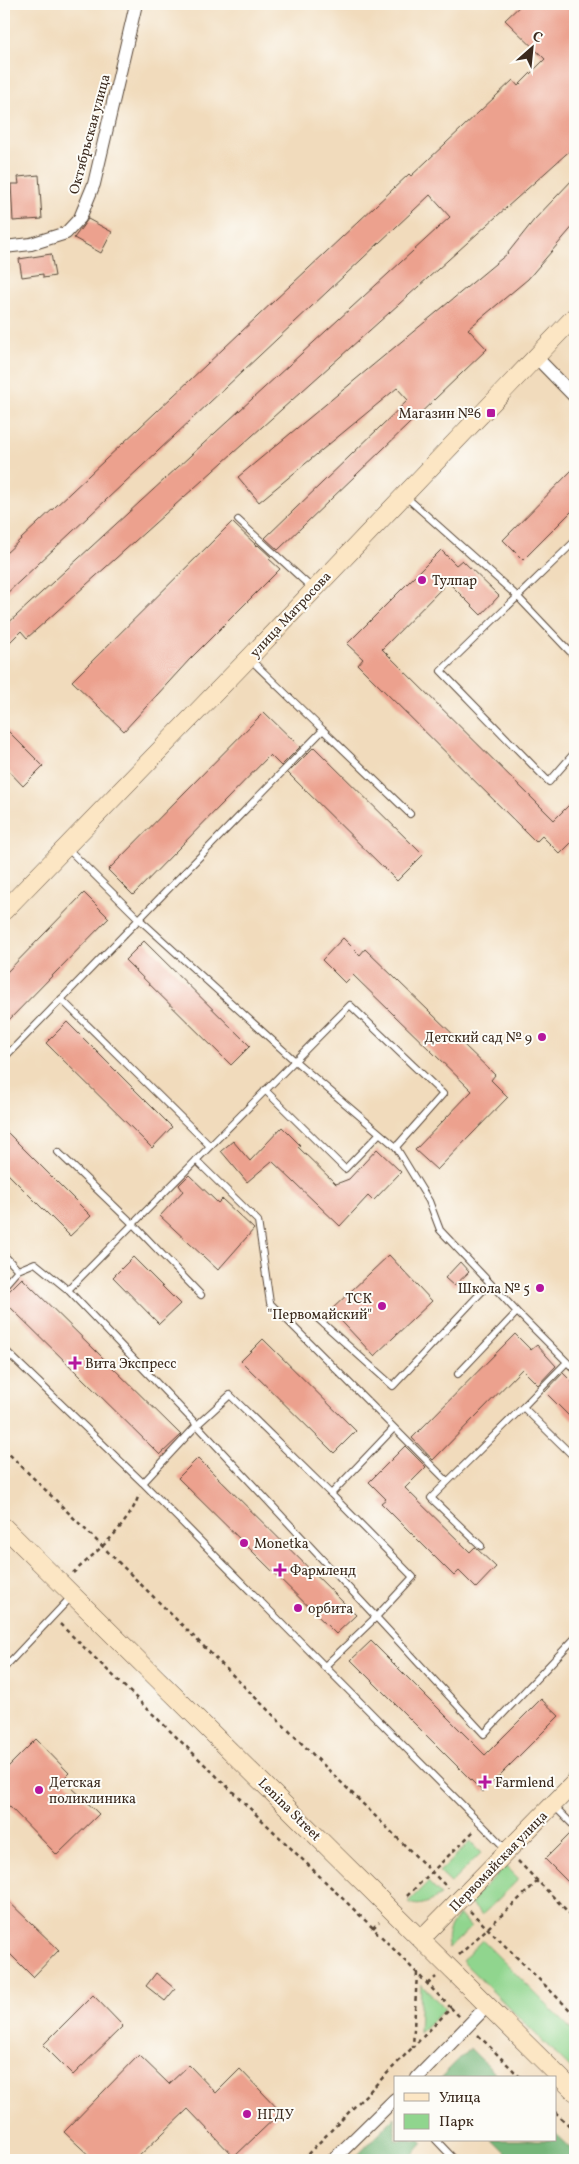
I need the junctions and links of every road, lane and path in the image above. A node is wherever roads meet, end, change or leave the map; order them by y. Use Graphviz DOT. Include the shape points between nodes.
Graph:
graph roads {
  1 [pos="136,4"];
  2 [pos="4,247"];
  3 [pos="575,316"];
  4 [pos="536,358"];
  5 [pos="575,397"];
  6 [pos="404,495"];
  7 [pos="238,520"];
  8 [pos="575,541"];
  9 [pos="314,589"];
  10 [pos="517,596"];
  11 [pos="575,657"];
  12 [pos="249,658"];
  13 [pos="323,730"];
  14 [pos="575,752"];
  15 [pos="410,814"];
  16 [pos="66,847"];
  17 [pos="4,910"];
  18 [pos="139,919"];
  19 [pos="62,999"];
  20 [pos="4,1058"];
  21 [pos="295,1061"];
  22 [pos="266,1090"];
  23 [pos="379,1134"];
  24 [pos="210,1146"];
  25 [pos="396,1147"];
  26 [pos="58,1152"];
  27 [pos="196,1160"];
  28 [pos="132,1224"];
  29 [pos="4,1255"];
  30 [pos="18,1270"];
  31 [pos="490,1283"];
  32 [pos="4,1286"];
  33 [pos="68,1290"];
  34 [pos="201,1295"];
  35 [pos="517,1312"];
  36 [pos="316,1316"];
  37 [pos="4,1350"];
  38 [pos="567,1362"];
  39 [pos="575,1370"];
  40 [pos="458,1374"];
  41 [pos="523,1407"];
  42 [pos="198,1425"];
  43 [pos="394,1428"];
  44 [pos="4,1449"];
  45 [pos="575,1458"];
  46 [pos="447,1482"];
  47 [pos="143,1483"];
  48 [pos="331,1494"];
  49 [pos="4,1527"];
  50 [pos="481,1546"];
  51 [pos="103,1547"];
  52 [pos="67,1589"];
  53 [pos="53,1617"];
  54 [pos="376,1617"];
  55 [pos="575,1638"];
  56 [pos="324,1667"];
  57 [pos="4,1668"];
  58 [pos="575,1782"];
  59 [pos="553,1805"];
  60 [pos="481,1824"];
  61 [pos="575,1827"];
  62 [pos="508,1851"];
  63 [pos="432,1872"];
  64 [pos="538,1881"];
  65 [pos="452,1893"];
  66 [pos="406,1896"];
  67 [pos="470,1910"];
  68 [pos="575,1918"];
  69 [pos="379,1922"];
  70 [pos="373,1928"];
  71 [pos="489,1929"];
  72 [pos="421,1939"];
  73 [pos="457,1957"];
  74 [pos="417,1973"];
  75 [pos="436,1977"];
  76 [pos="428,1984"];
  77 [pos="488,2005"];
  78 [pos="451,2008"];
  79 [pos="575,2015"];
  80 [pos="468,2025"];
  81 [pos="413,2047"];
  82 [pos="419,2076"];
  83 [pos="519,2076"];
  84 [pos="575,2092"];
  85 [pos="394,2101"];
  86 [pos="556,2113"];
  87 [pos="575,2132"];
  88 [pos="438,2142"];
  89 [pos="302,2160"];
  90 [pos="333,2160"];
  91 [pos="455,2160"];
  1 -- 2 [label="street, Октябрьская улица" via="94,184 80,218 66,233 31,244"];
  3 -- 4 [label="street, улица Матросова"];
  4 -- 5 [label="street"];
  4 -- 6 [label="street, улица Матросова"];
  6 -- 9 [label="street, улица Матросова"];
  6 -- 10 [label="lane"];
  7 -- 9 [label="lane"];
  8 -- 10 [label="lane"];
  9 -- 12 [label="street, улица Матросова"];
  10 -- 11 [label="lane"];
  10 -- 14 [label="lane" via="441,671 548,782"];
  12 -- 13 [label="lane"];
  12 -- 16 [label="street, улица Матросова"];
  13 -- 15 [label="lane"];
  13 -- 18 [label="lane"];
  16 -- 17 [label="street, улица Матросова"];
  16 -- 18 [label="lane"];
  18 -- 19 [label="lane"];
  18 -- 21 [label="lane"];
  19 -- 20 [label="lane"];
  19 -- 24 [label="lane"];
  21 -- 22 [label="lane"];
  21 -- 23 [label="lane"];
  21 -- 25 [label="lane" via="350,1005 443,1094"];
  22 -- 23 [label="lane" via="345,1169"];
  22 -- 24 [label="lane"];
  23 -- 25 [label="lane"];
  24 -- 27 [label="lane"];
  25 -- 31 [label="lane" via="429,1200 440,1230"];
  26 -- 28 [label="lane"];
  27 -- 28 [label="lane"];
  27 -- 43 [label="lane" via="258,1221 270,1303"];
  28 -- 33 [label="lane"];
  28 -- 34 [label="lane"];
  29 -- 30 [label="lane"];
  30 -- 32 [label="lane"];
  30 -- 33 [label="lane" via="36,1263"];
  31 -- 35 [label="lane"];
  31 -- 36 [label="lane" via="393,1386"];
  33 -- 42 [label="lane"];
  35 -- 38 [label="lane"];
  35 -- 40 [label="lane"];
  37 -- 47 [label="lane"];
  38 -- 39 [label="lane"];
  38 -- 41 [label="lane"];
  41 -- 45 [label="lane"];
  41 -- 46 [label="lane"];
  42 -- 47 [label="lane"];
  42 -- 48 [label="lane" via="230,1395"];
  42 -- 54 [label="lane"];
  43 -- 46 [label="lane"];
  43 -- 48 [label="lane"];
  44 -- 51 [label="path"];
  46 -- 50 [label="lane" via="431,1498"];
  47 -- 51 [label="path" via="136,1506"];
  47 -- 56 [label="lane"];
  48 -- 54 [label="lane" via="413,1577"];
  49 -- 52 [label="street, Lenina Street"];
  51 -- 52 [label="path"];
  51 -- 63 [label="path"];
  52 -- 53 [label="lane"];
  52 -- 72 [label="street, Lenina Street"];
  53 -- 57 [label="lane"];
  53 -- 70 [label="path"];
  54 -- 55 [label="lane" via="484,1734"];
  54 -- 56 [label="lane"];
  56 -- 60 [label="lane"];
  58 -- 59 [label="street, Первомайская улица"];
  59 -- 61 [label="lane"];
  59 -- 62 [label="street, Первомайская улица"];
  60 -- 62 [label="lane"];
  60 -- 63 [label="path"];
  62 -- 64 [label="path"];
  62 -- 72 [label="street, Первомайская улица"];
  63 -- 65 [label="path"];
  63 -- 66 [label="path"];
  64 -- 68 [label="path"];
  64 -- 71 [label="path"];
  67 -- 71 [label="path"];
  69 -- 70 [label="path"];
  70 -- 74 [label="path"];
  71 -- 73 [label="path"];
  71 -- 79 [label="path"];
  72 -- 77 [label="street, Lenina Street"];
  74 -- 76 [label="path"];
  74 -- 81 [label="path"];
  75 -- 76 [label="path"];
  76 -- 78 [label="path"];
  77 -- 80 [label="street"];
  77 -- 84 [label="street, Lenina Street"];
  78 -- 80 [label="path"];
  78 -- 81 [label="path"];
  80 -- 82 [label="street"];
  80 -- 83 [label="path"];
  81 -- 89 [label="path"];
  85 -- 90 [label="street"];
  86 -- 87 [label="path"];
  88 -- 91 [label="lane"];
}
